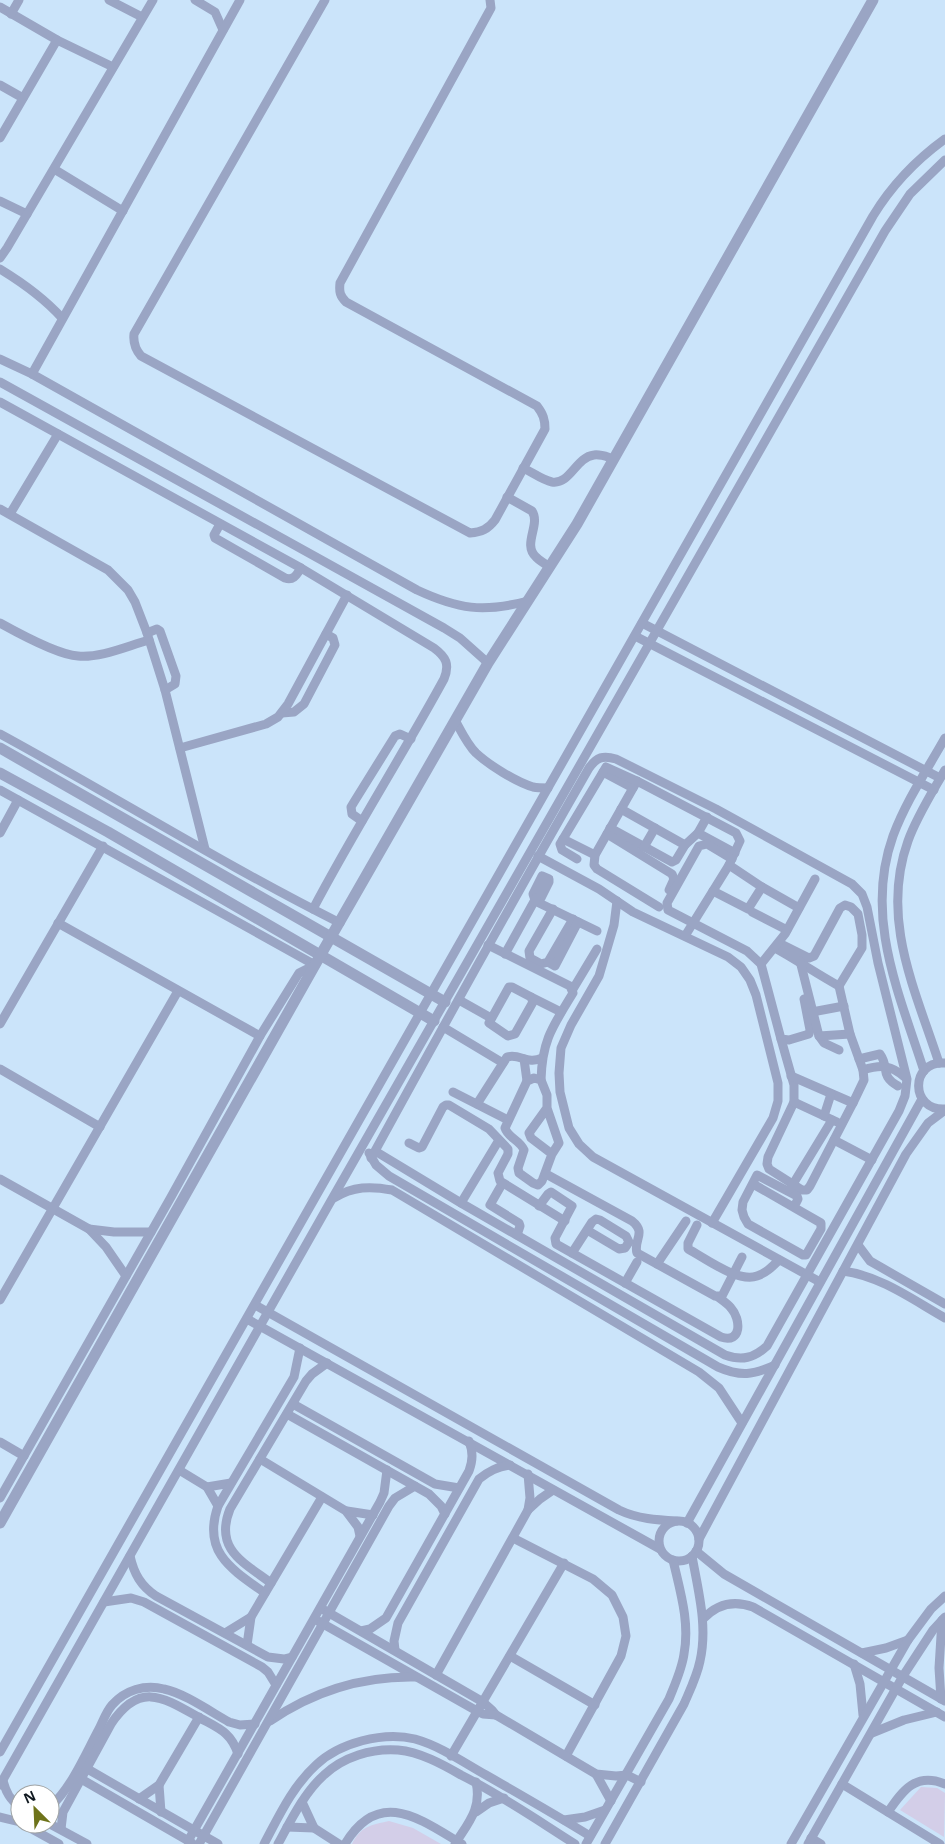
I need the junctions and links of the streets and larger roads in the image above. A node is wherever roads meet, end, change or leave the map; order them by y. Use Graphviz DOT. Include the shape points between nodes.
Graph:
graph roads {
  1 [pos="19,0"];
  2 [pos="109,0"];
  3 [pos="153,0"];
  4 [pos="195,0"];
  5 [pos="240,0"];
  6 [pos="325,0"];
  7 [pos="490,0"];
  8 [pos="873,0"];
  9 [pos="0,8"];
  10 [pos="11,14"];
  11 [pos="142,17"];
  12 [pos="223,30"];
  13 [pos="58,40"];
  14 [pos="113,67"];
  15 [pos="0,85"];
  16 [pos="23,98"];
  17 [pos="0,138"];
  18 [pos="945,139"];
  19 [pos="945,160"];
  20 [pos="54,169"];
  21 [pos="0,201"];
  22 [pos="123,211"];
  23 [pos="27,214"];
  24 [pos="0,258"];
  25 [pos="0,269"];
  26 [pos="62,318"];
  27 [pos="0,359"];
  28 [pos="32,374"];
  29 [pos="0,382"];
  30 [pos="0,402"];
  31 [pos="58,434"];
  32 [pos="614,459"];
  33 [pos="523,468"];
  34 [pos="507,497"];
  35 [pos="0,509"];
  36 [pos="10,514"];
  37 [pos="220,524"];
  38 [pos="550,567"];
  39 [pos="300,568"];
  40 [pos="347,595"];
  41 [pos="528,601"];
  42 [pos="642,623"];
  43 [pos="1,625"];
  44 [pos="656,630"];
  45 [pos="326,634"];
  46 [pos="635,636"];
  47 [pos="148,637"];
  48 [pos="650,643"];
  49 [pos="488,663"];
  50 [pos="165,690"];
  51 [pos="282,713"];
  52 [pos="455,720"];
  53 [pos="0,734"];
  54 [pos="945,738"];
  55 [pos="411,739"];
  56 [pos="0,748"];
  57 [pos="180,748"];
  58 [pos="926,771"];
  59 [pos="0,773"];
  60 [pos="943,774"];
  61 [pos="920,783"];
  62 [pos="635,784"];
  63 [pos="548,788"];
  64 [pos="0,790"];
  65 [pos="934,790"];
  66 [pos="18,800"];
  67 [pos="621,809"];
  68 [pos="707,817"];
  69 [pos="362,821"];
  70 [pos="655,828"];
  71 [pos="608,831"];
  72 [pos="0,833"];
  73 [pos="698,833"];
  74 [pos="563,839"];
  75 [pos="685,845"];
  76 [pos="103,846"];
  77 [pos="644,847"];
  78 [pos="205,849"];
  79 [pos="595,855"];
  80 [pos="538,856"];
  81 [pos="577,858"];
  82 [pos="732,859"];
  83 [pos="815,879"];
  84 [pos="762,887"];
  85 [pos="712,893"];
  86 [pos="617,901"];
  87 [pos="659,907"];
  88 [pos="799,908"];
  89 [pos="313,909"];
  90 [pos="553,910"];
  91 [pos="651,920"];
  92 [pos="576,921"];
  93 [pos="58,923"];
  94 [pos="340,923"];
  95 [pos="693,923"];
  96 [pos="597,931"];
  97 [pos="786,932"];
  98 [pos="685,936"];
  99 [pos="332,937"];
  100 [pos="488,946"];
  101 [pos="777,946"];
  102 [pos="597,949"];
  103 [pos="505,954"];
  104 [pos="317,961"];
  105 [pos="800,961"];
  106 [pos="761,964"];
  107 [pos="839,986"];
  108 [pos="573,989"];
  109 [pos="178,991"];
  110 [pos="431,994"];
  111 [pos="531,997"];
  112 [pos="804,999"];
  113 [pos="458,1000"];
  114 [pos="445,1002"];
  115 [pos="844,1006"];
  116 [pos="561,1012"];
  117 [pos="812,1012"];
  118 [pos="420,1013"];
  119 [pos="491,1018"];
  120 [pos="0,1024"];
  121 [pos="438,1024"];
  122 [pos="850,1034"];
  123 [pos="260,1036"];
  124 [pos="819,1036"];
  125 [pos="781,1039"];
  126 [pos="839,1050"];
  127 [pos="542,1058"];
  128 [pos="524,1059"];
  129 [pos="859,1059"];
  130 [pos="503,1063"];
  131 [pos="942,1063"];
  132 [pos="884,1066"];
  133 [pos="0,1069"];
  134 [pos="863,1070"];
  135 [pos="924,1071"];
  136 [pos="791,1076"];
  137 [pos="906,1079"];
  138 [pos="541,1080"];
  139 [pos="527,1081"];
  140 [pos="898,1086"];
  141 [pos="453,1092"];
  142 [pos="831,1094"];
  143 [pos="922,1099"];
  144 [pos="794,1102"];
  145 [pos="853,1103"];
  146 [pos="477,1104"];
  147 [pos="547,1108"];
  148 [pos="945,1110"];
  149 [pos="828,1118"];
  150 [pos="508,1120"];
  151 [pos="842,1125"];
  152 [pos="100,1127"];
  153 [pos="531,1138"];
  154 [pos="499,1140"];
  155 [pos="834,1140"];
  156 [pos="365,1142"];
  157 [pos="409,1143"];
  158 [pos="523,1147"];
  159 [pos="552,1154"];
  160 [pos="373,1155"];
  161 [pos="872,1160"];
  162 [pos="484,1165"];
  163 [pos="498,1173"];
  164 [pos="546,1174"];
  165 [pos="0,1178"];
  166 [pos="397,1180"];
  167 [pos="752,1184"];
  168 [pos="504,1185"];
  169 [pos="791,1188"];
  170 [pos="392,1190"];
  171 [pos="332,1199"];
  172 [pos="461,1203"];
  173 [pos="539,1206"];
  174 [pos="794,1207"];
  175 [pos="53,1208"];
  176 [pos="565,1221"];
  177 [pos="686,1221"];
  178 [pos="712,1222"];
  179 [pos="697,1225"];
  180 [pos="89,1229"];
  181 [pos="587,1230"];
  182 [pos="151,1232"];
  183 [pos="517,1235"];
  184 [pos="858,1245"];
  185 [pos="572,1253"];
  186 [pos="742,1256"];
  187 [pos="779,1260"];
  188 [pos="636,1262"];
  189 [pos="657,1264"];
  190 [pos="843,1271"];
  191 [pos="733,1274"];
  192 [pos="126,1276"];
  193 [pos="808,1276"];
  194 [pos="820,1282"];
  195 [pos="625,1283"];
  196 [pos="3,1288"];
  197 [pos="718,1297"];
  198 [pos="0,1300"];
  199 [pos="945,1304"];
  200 [pos="255,1305"];
  201 [pos="268,1313"];
  202 [pos="945,1318"];
  203 [pos="247,1319"];
  204 [pos="260,1326"];
  205 [pos="300,1348"];
  206 [pos="327,1363"];
  207 [pos="776,1365"];
  208 [pos="293,1404"];
  209 [pos="287,1414"];
  210 [pos="742,1423"];
  211 [pos="469,1441"];
  212 [pos="0,1442"];
  213 [pos="24,1456"];
  214 [pos="260,1460"];
  215 [pos="510,1465"];
  216 [pos="179,1470"];
  217 [pos="387,1470"];
  218 [pos="528,1474"];
  219 [pos="231,1484"];
  220 [pos="435,1484"];
  221 [pos="415,1486"];
  222 [pos="206,1487"];
  223 [pos="459,1488"];
  224 [pos="553,1490"];
  225 [pos="429,1494"];
  226 [pos="322,1497"];
  227 [pos="0,1498"];
  228 [pos="218,1506"];
  229 [pos="528,1510"];
  230 [pos="346,1511"];
  231 [pos="445,1514"];
  232 [pos="373,1515"];
  233 [pos="677,1521"];
  234 [pos="0,1523"];
  235 [pos="687,1523"];
  236 [pos="360,1536"];
  237 [pos="513,1538"];
  238 [pos="699,1539"];
  239 [pos="660,1549"];
  240 [pos="694,1553"];
  241 [pos="130,1556"];
  242 [pos="419,1560"];
  243 [pos="673,1560"];
  244 [pos="564,1563"];
  245 [pos="430,1566"];
  246 [pos="271,1583"];
  247 [pos="265,1593"];
  248 [pos="945,1596"];
  249 [pos="104,1602"];
  250 [pos="320,1607"];
  251 [pos="329,1613"];
  252 [pos="251,1617"];
  253 [pos="943,1618"];
  254 [pos="314,1619"];
  255 [pos="703,1619"];
  256 [pos="323,1624"];
  257 [pos="361,1631"];
  258 [pos="225,1633"];
  259 [pos="908,1640"];
  260 [pos="247,1645"];
  261 [pos="395,1650"];
  262 [pos="862,1652"];
  263 [pos="261,1653"];
  264 [pos="510,1656"];
  265 [pos="292,1657"];
  266 [pos="256,1664"];
  267 [pos="854,1664"];
  268 [pos="890,1669"];
  269 [pos="436,1675"];
  270 [pos="903,1676"];
  271 [pos="416,1677"];
  272 [pos="883,1680"];
  273 [pos="276,1685"];
  274 [pos="896,1688"];
  275 [pos="943,1700"];
  276 [pos="483,1702"];
  277 [pos="595,1705"];
  278 [pos="477,1711"];
  279 [pos="941,1714"];
  280 [pos="496,1715"];
  281 [pos="863,1716"];
  282 [pos="199,1717"];
  283 [pos="230,1722"];
  284 [pos="268,1722"];
  285 [pos="255,1724"];
  286 [pos="224,1731"];
  287 [pos="871,1733"];
  288 [pos="0,1752"];
  289 [pos="238,1754"];
  290 [pos="451,1756"];
  291 [pos="566,1756"];
  292 [pos="83,1766"];
  293 [pos="596,1774"];
  294 [pos="627,1775"];
  295 [pos="78,1777"];
  296 [pos="476,1782"];
  297 [pos="641,1782"];
  298 [pos="1,1783"];
  299 [pos="842,1784"];
  300 [pos="945,1784"];
  301 [pos="159,1785"];
  302 [pos="10,1797"];
  303 [pos="60,1797"];
  304 [pos="504,1798"];
  305 [pos="139,1799"];
  306 [pos="611,1801"];
  307 [pos="302,1802"];
  308 [pos="606,1810"];
  309 [pos="161,1812"];
  310 [pos="476,1812"];
  311 [pos="888,1812"];
  312 [pos="564,1820"];
  313 [pos="287,1827"];
  314 [pos="314,1828"];
  315 [pos="61,1830"];
  316 [pos="194,1831"];
  317 [pos="40,1834"];
  318 [pos="201,1840"];
  319 [pos="588,1840"];
  320 [pos="810,1841"];
  321 [pos="191,1842"];
  322 [pos="458,1843"];
  323 [pos="59,1844"];
  324 [pos="87,1844"];
  325 [pos="218,1844"];
  326 [pos="264,1844"];
  327 [pos="278,1844"];
  328 [pos="339,1844"];
  329 [pos="346,1844"];
  330 [pos="575,1844"];
  331 [pos="605,1844"];
  332 [pos="790,1844"];
  333 [pos="821,1844"];
  334 [pos="940,1844"];
  1 -- 10 [label="street"];
  2 -- 11 [label="street"];
  3 -- 11 [label="street"];
  4 -- 12 [label="street" via="215,12"];
  5 -- 12 [label="street"];
  6 -- 34 [label="street" via="134,334 133,342 141,356 470,533 489,528"];
  7 -- 33 [label="street" via="491,8 339,290 346,302 536,406 542,413 545,429"];
  8 -- 32 [label="street"];
  9 -- 10 [label="street"];
  10 -- 13 [label="street"];
  11 -- 14 [label="street"];
  12 -- 22 [label="street"];
  13 -- 14 [label="street"];
  13 -- 16 [label="street"];
  14 -- 20 [label="street"];
  15 -- 16 [label="street"];
  16 -- 17 [label="street"];
  18 -- 42 [label="street" via="910,168 873,216"];
  19 -- 44 [label="street" via="920,183 893,218"];
  20 -- 22 [label="street"];
  20 -- 23 [label="street"];
  21 -- 23 [label="street"];
  22 -- 26 [label="street"];
  23 -- 24 [label="street"];
  25 -- 26 [label="street" via="50,304"];
  26 -- 28 [label="street"];
  27 -- 28 [label="street"];
  28 -- 41 [label="street" via="430,596 459,606 482,609"];
  29 -- 49 [label="street" via="444,628"];
  30 -- 31 [label="street"];
  31 -- 36 [label="street"];
  31 -- 37 [label="street"];
  32 -- 33 [label="street" via="601,455 587,457 566,478 556,482"];
  32 -- 38 [label="street"];
  33 -- 34 [label="street"];
  34 -- 38 [label="street" via="532,511 535,519 530,546 536,557"];
  35 -- 36 [label="street"];
  36 -- 47 [label="street" via="119,579 135,602"];
  37 -- 39 [label="street"];
  37 -- 39 [label="street" via="215,538 285,578 294,578"];
  38 -- 41 [label="street"];
  39 -- 40 [label="street"];
  40 -- 45 [label="street"];
  40 -- 55 [label="street" via="434,648 446,659 448,669 444,679"];
  41 -- 49 [label="street"];
  42 -- 44 [label="street"];
  42 -- 46 [label="street"];
  43 -- 47 [label="street" via="62,653 77,656 96,655"];
  44 -- 48 [label="street"];
  44 -- 58 [label="street"];
  45 -- 51 [label="street"];
  45 -- 51 [label="street" via="333,638 335,645 304,704 294,712"];
  46 -- 48 [label="street"];
  46 -- 63 [label="street"];
  47 -- 50 [label="street"];
  47 -- 50 [label="street" via="157,629 160,631 176,676 175,684"];
  48 -- 61 [label="street"];
  48 -- 114 [label="street"];
  49 -- 52 [label="street"];
  50 -- 57 [label="street"];
  51 -- 57 [label="street" via="266,724"];
  52 -- 63 [label="street" via="476,753 513,778 534,787"];
  52 -- 94 [label="street"];
  53 -- 78 [label="street"];
  54 -- 58 [label="street"];
  55 -- 69 [label="street"];
  55 -- 69 [label="street" via="400,734 395,736 359,794 352,814"];
  56 -- 99 [label="street"];
  57 -- 78 [label="street"];
  58 -- 60 [label="street"];
  58 -- 61 [label="street"];
  59 -- 104 [label="street" via="108,832"];
  60 -- 65 [label="street"];
  61 -- 65 [label="street"];
  61 -- 135 [label="street" via="893,836 881,901 888,957"];
  62 -- 67 [label="street"];
  62 -- 68 [label="street"];
  62 -- 74 [label="street" via="603,772"];
  63 -- 110 [label="street"];
  64 -- 66 [label="street"];
  65 -- 131 [label="street" via="908,841 897,903 903,953"];
  66 -- 72 [label="street"];
  66 -- 76 [label="street"];
  67 -- 70 [label="street"];
  67 -- 71 [label="street"];
  68 -- 73 [label="street"];
  68 -- 82 [label="street" via="736,833 740,842"];
  69 -- 89 [label="street"];
  70 -- 75 [label="street"];
  70 -- 77 [label="street"];
  71 -- 77 [label="street"];
  71 -- 79 [label="street"];
  71 -- 87 [label="street" via="672,874 672,884"];
  73 -- 75 [label="street"];
  73 -- 82 [label="street"];
  74 -- 79 [label="street"];
  74 -- 81 [label="street" via="560,844 562,850"];
  75 -- 77 [label="street" via="672,862"];
  76 -- 93 [label="street"];
  76 -- 104 [label="street"];
  78 -- 89 [label="street"];
  79 -- 87 [label="street" via="597,869"];
  80 -- 86 [label="street"];
  80 -- 100 [label="street"];
  80 -- 137 [label="street" via="595,759 606,756 716,809 852,884 862,894 867,907"];
  82 -- 84 [label="street"];
  82 -- 85 [label="street"];
  82 -- 95 [label="street" via="706,844 699,846 667,903 668,910"];
  83 -- 88 [label="street"];
  84 -- 85 [label="street" via="748,909"];
  84 -- 88 [label="street"];
  85 -- 95 [label="street"];
  85 -- 97 [label="street"];
  86 -- 91 [label="street"];
  86 -- 178 [label="street" via="599,976 561,1048 560,1092 569,1128 579,1144 594,1157"];
  87 -- 91 [label="street"];
  88 -- 97 [label="street"];
  89 -- 94 [label="street"];
  90 -- 92 [label="street"];
  90 -- 92 [label="street" via="528,955 541,964 548,962 555,966"];
  90 -- 103 [label="street" via="536,899"];
  91 -- 98 [label="street"];
  92 -- 96 [label="street"];
  93 -- 109 [label="street"];
  93 -- 120 [label="street"];
  94 -- 99 [label="street"];
  95 -- 98 [label="street"];
  95 -- 106 [label="street" via="747,951"];
  97 -- 101 [label="street"];
  98 -- 178 [label="street" via="728,957 750,980 778,1084 773,1118"];
  99 -- 104 [label="street"];
  99 -- 110 [label="street"];
  100 -- 103 [label="street"];
  100 -- 113 [label="street"];
  101 -- 105 [label="street"];
  101 -- 106 [label="street"];
  101 -- 107 [label="street" via="809,958 814,956 840,908 844,905 851,908 858,914 862,948"];
  102 -- 108 [label="street"];
  103 -- 108 [label="street"];
  104 -- 118 [label="street"];
  104 -- 123 [label="street" via="299,973"];
  104 -- 234 [label="street"];
  105 -- 107 [label="street"];
  105 -- 117 [label="street"];
  106 -- 125 [label="street"];
  107 -- 115 [label="street"];
  108 -- 116 [label="street"];
  109 -- 123 [label="street"];
  109 -- 152 [label="street"];
  110 -- 114 [label="street"];
  110 -- 118 [label="street"];
  111 -- 116 [label="street"];
  111 -- 119 [label="street" via="509,987"];
  111 -- 119 [label="street" via="533,1002 515,1034 508,1036 490,1026"];
  112 -- 125 [label="street" via="809,1034 790,1040"];
  113 -- 119 [label="street"];
  113 -- 121 [label="street"];
  114 -- 121 [label="street"];
  115 -- 117 [label="street"];
  115 -- 122 [label="street"];
  116 -- 127 [label="street"];
  117 -- 124 [label="street"];
  118 -- 121 [label="street"];
  118 -- 200 [label="street"];
  121 -- 130 [label="street"];
  121 -- 156 [label="street"];
  121 -- 160 [label="street"];
  122 -- 124 [label="street"];
  122 -- 129 [label="street"];
  123 -- 182 [label="street"];
  124 -- 126 [label="street" via="824,1043"];
  125 -- 136 [label="street"];
  127 -- 128 [label="street"];
  127 -- 138 [label="street"];
  128 -- 130 [label="street" via="510,1056"];
  128 -- 139 [label="street"];
  129 -- 132 [label="street" via="880,1054"];
  129 -- 134 [label="street"];
  130 -- 146 [label="street"];
  131 -- 135 [label="street" via="933,1064"];
  132 -- 134 [label="street"];
  132 -- 137 [label="street" via="895,1069"];
  132 -- 140 [label="street" via="887,1077"];
  133 -- 152 [label="street"];
  134 -- 145 [label="street" via="864,1080"];
  135 -- 143 [label="street" via="918,1085"];
  136 -- 142 [label="street"];
  136 -- 144 [label="street"];
  137 -- 161 [label="street" via="905,1096 899,1112"];
  138 -- 139 [label="street"];
  138 -- 147 [label="street" via="547,1095"];
  139 -- 150 [label="street"];
  141 -- 146 [label="street"];
  142 -- 145 [label="street"];
  142 -- 149 [label="street"];
  143 -- 148 [label="street" via="932,1108"];
  143 -- 194 [label="street"];
  144 -- 149 [label="street"];
  144 -- 169 [label="street" via="767,1164"];
  145 -- 151 [label="street"];
  146 -- 150 [label="street"];
  147 -- 153 [label="street" via="531,1130"];
  147 -- 159 [label="street" via="558,1140 558,1147"];
  148 -- 184 [label="street" via="916,1138"];
  149 -- 151 [label="street"];
  149 -- 169 [label="street"];
  150 -- 158 [label="street" via="505,1130"];
  151 -- 155 [label="street"];
  152 -- 175 [label="street"];
  153 -- 158 [label="street"];
  153 -- 159 [label="street"];
  154 -- 157 [label="street" via="489,1129 447,1105 422,1147"];
  154 -- 162 [label="street"];
  154 -- 163 [label="street" via="508,1151"];
  155 -- 161 [label="street"];
  155 -- 169 [label="street" via="810,1186 806,1190"];
  156 -- 160 [label="street"];
  156 -- 171 [label="street"];
  158 -- 164 [label="street" via="519,1174 538,1185"];
  159 -- 164 [label="street"];
  160 -- 166 [label="street" via="382,1171"];
  160 -- 172 [label="street"];
  161 -- 193 [label="street"];
  162 -- 163 [label="street"];
  162 -- 172 [label="street"];
  163 -- 168 [label="street" via="498,1179"];
  164 -- 189 [label="street" via="638,1226 636,1253"];
  165 -- 175 [label="street"];
  166 -- 170 [label="street"];
  166 -- 207 [label="street" via="718,1367 746,1375"];
  167 -- 169 [label="street" via="757,1175"];
  167 -- 174 [label="street"];
  167 -- 174 [label="street" via="742,1210 748,1224 806,1255 822,1226"];
  168 -- 173 [label="street"];
  168 -- 183 [label="street" via="491,1207 519,1223"];
  169 -- 174 [label="street" via="798,1199"];
  170 -- 171 [label="street" via="356,1189"];
  170 -- 210 [label="street" via="704,1376 719,1388"];
  171 -- 201 [label="street"];
  172 -- 183 [label="street"];
  173 -- 176 [label="street"];
  173 -- 176 [label="street" via="548,1194 553,1193 572,1206"];
  175 -- 180 [label="street"];
  175 -- 196 [label="street"];
  176 -- 185 [label="street" via="554,1242"];
  177 -- 189 [label="street"];
  178 -- 187 [label="street"];
  179 -- 191 [label="street" via="688,1249"];
  180 -- 182 [label="street"];
  180 -- 192 [label="street"];
  181 -- 185 [label="street"];
  182 -- 192 [label="street"];
  183 -- 193 [label="street" via="736,1359 758,1354 766,1346"];
  184 -- 190 [label="street"];
  184 -- 199 [label="street" via="870,1261"];
  185 -- 195 [label="street"];
  186 -- 191 [label="street"];
  187 -- 191 [label="street" via="756,1277 744,1278"];
  187 -- 193 [label="street"];
  188 -- 195 [label="street"];
  189 -- 197 [label="street"];
  190 -- 202 [label="street" via="878,1280"];
  190 -- 238 [label="street"];
  191 -- 197 [label="street" via="722,1296"];
  192 -- 213 [label="street"];
  193 -- 194 [label="street"];
  194 -- 207 [label="street"];
  195 -- 197 [label="street" via="721,1337 734,1337 738,1331 737,1319 731,1308"];
  196 -- 198 [label="street"];
  200 -- 201 [label="street"];
  200 -- 203 [label="street"];
  201 -- 204 [label="street"];
  201 -- 233 [label="street" via="619,1510 649,1520"];
  203 -- 204 [label="street"];
  203 -- 288 [label="street"];
  204 -- 205 [label="street"];
  204 -- 216 [label="street"];
  205 -- 206 [label="street"];
  205 -- 219 [label="street" via="294,1377"];
  206 -- 208 [label="street" via="306,1381"];
  206 -- 211 [label="street"];
  207 -- 210 [label="street"];
  208 -- 209 [label="street"];
  208 -- 220 [label="street"];
  209 -- 214 [label="street"];
  209 -- 217 [label="street"];
  210 -- 235 [label="street"];
  211 -- 215 [label="street"];
  211 -- 223 [label="street" via="472,1462"];
  212 -- 213 [label="street"];
  213 -- 227 [label="street"];
  214 -- 226 [label="street"];
  214 -- 246 [label="street" via="230,1509 225,1532 234,1554"];
  215 -- 218 [label="street"];
  215 -- 245 [label="street" via="493,1469 479,1479"];
  216 -- 222 [label="street"];
  216 -- 241 [label="street"];
  217 -- 221 [label="street"];
  217 -- 232 [label="street" via="384,1493"];
  218 -- 224 [label="street"];
  218 -- 229 [label="street"];
  219 -- 222 [label="street"];
  219 -- 228 [label="street"];
  220 -- 223 [label="street"];
  220 -- 225 [label="street"];
  221 -- 225 [label="street"];
  221 -- 251 [label="street" via="395,1498"];
  222 -- 228 [label="street"];
  223 -- 231 [label="street"];
  224 -- 229 [label="street"];
  224 -- 239 [label="street"];
  225 -- 231 [label="street"];
  226 -- 230 [label="street"];
  226 -- 246 [label="street"];
  228 -- 247 [label="street" via="212,1533 216,1548 224,1561"];
  229 -- 237 [label="street"];
  230 -- 232 [label="street"];
  230 -- 236 [label="street" via="358,1527"];
  231 -- 242 [label="street"];
  232 -- 236 [label="street"];
  233 -- 235 [label="street"];
  233 -- 239 [label="street" via="660,1533"];
  235 -- 238 [label="street"];
  236 -- 250 [label="street"];
  237 -- 244 [label="street"];
  237 -- 269 [label="street"];
  238 -- 240 [label="street"];
  239 -- 243 [label="street"];
  240 -- 243 [label="street" via="684,1560"];
  240 -- 255 [label="street"];
  240 -- 262 [label="street" via="724,1574"];
  241 -- 249 [label="street"];
  241 -- 258 [label="street" via="137,1578 149,1591"];
  242 -- 245 [label="street"];
  242 -- 257 [label="street" via="386,1618"];
  243 -- 294 [label="street" via="686,1615 684,1655 670,1699"];
  244 -- 264 [label="street"];
  244 -- 277 [label="street" via="593,1579 612,1595 623,1617 626,1636 621,1656"];
  245 -- 261 [label="street" via="398,1623"];
  246 -- 247 [label="street"];
  247 -- 252 [label="street"];
  248 -- 259 [label="street" via="930,1609"];
  249 -- 266 [label="street" via="138,1599"];
  249 -- 298 [label="street"];
  250 -- 251 [label="street"];
  250 -- 254 [label="street"];
  251 -- 256 [label="street"];
  251 -- 257 [label="street"];
  252 -- 258 [label="street"];
  252 -- 260 [label="street"];
  253 -- 270 [label="street"];
  253 -- 275 [label="street" via="939,1668"];
  254 -- 256 [label="street"];
  254 -- 265 [label="street"];
  255 -- 267 [label="street" via="726,1604 753,1607"];
  255 -- 297 [label="street" via="700,1661 694,1681"];
  256 -- 271 [label="street"];
  256 -- 284 [label="street"];
  257 -- 261 [label="street"];
  258 -- 260 [label="street"];
  259 -- 262 [label="street"];
  259 -- 268 [label="street"];
  260 -- 263 [label="street"];
  261 -- 269 [label="street"];
  262 -- 268 [label="street"];
  263 -- 265 [label="street" via="276,1659"];
  263 -- 266 [label="street"];
  264 -- 276 [label="street"];
  264 -- 277 [label="street"];
  265 -- 273 [label="street"];
  266 -- 273 [label="street" via="268,1672"];
  267 -- 272 [label="street"];
  267 -- 281 [label="street" via="862,1695"];
  268 -- 270 [label="street"];
  268 -- 272 [label="street"];
  269 -- 276 [label="street"];
  270 -- 274 [label="street"];
  270 -- 275 [label="street"];
  271 -- 278 [label="street"];
  271 -- 284 [label="street" via="376,1678 330,1689"];
  272 -- 274 [label="street"];
  272 -- 281 [label="street"];
  273 -- 285 [label="street"];
  274 -- 279 [label="street"];
  274 -- 287 [label="street"];
  276 -- 278 [label="street"];
  276 -- 280 [label="street"];
  277 -- 291 [label="street"];
  278 -- 280 [label="street"];
  278 -- 290 [label="street"];
  279 -- 287 [label="street" via="904,1720"];
  280 -- 291 [label="street"];
  281 -- 332 [label="street"];
  282 -- 286 [label="street"];
  282 -- 292 [label="street" via="163,1698 139,1699 118,1712"];
  282 -- 301 [label="street"];
  283 -- 285 [label="street"];
  283 -- 286 [label="street" via="231,1729"];
  283 -- 292 [label="street" via="166,1689 141,1688 129,1692 113,1705"];
  284 -- 318 [label="street"];
  285 -- 289 [label="street"];
  286 -- 289 [label="street" via="233,1740"];
  287 -- 299 [label="street"];
  289 -- 316 [label="street"];
  290 -- 312 [label="street"];
  290 -- 326 [label="street" via="415,1739 397,1736 356,1743 336,1751 301,1780"];
  291 -- 293 [label="street"];
  292 -- 295 [label="street"];
  292 -- 305 [label="street"];
  293 -- 294 [label="street"];
  293 -- 306 [label="street"];
  294 -- 297 [label="street"];
  294 -- 306 [label="street"];
  295 -- 303 [label="street"];
  295 -- 315 [label="street" via="63,1812"];
  295 -- 321 [label="street"];
  296 -- 304 [label="street"];
  296 -- 307 [label="street" via="423,1756 398,1750 379,1750 341,1763 311,1788"];
  296 -- 310 [label="street"];
  297 -- 331 [label="street"];
  298 -- 302 [label="street"];
  299 -- 311 [label="street"];
  299 -- 320 [label="street"];
  300 -- 311 [label="street" via="925,1780 913,1783 903,1790"];
  301 -- 305 [label="street"];
  301 -- 309 [label="street"];
  304 -- 310 [label="street"];
  304 -- 330 [label="street"];
  305 -- 309 [label="street"];
  306 -- 308 [label="street"];
  307 -- 313 [label="street"];
  307 -- 314 [label="street"];
  308 -- 312 [label="street"];
  308 -- 319 [label="street"];
  309 -- 316 [label="street"];
  310 -- 322 [label="street"];
  311 -- 334 [label="street"];
  312 -- 319 [label="street"];
  313 -- 314 [label="street"];
  313 -- 327 [label="street"];
  314 -- 328 [label="street"];
  315 -- 324 [label="street"];
  316 -- 318 [label="street"];
  316 -- 321 [label="street"];
  317 -- 323 [label="street"];
  318 -- 325 [label="street"];
  320 -- 333 [label="street"];
  322 -- 329 [label="street" via="423,1820 396,1811 384,1812 362,1822"];
}
